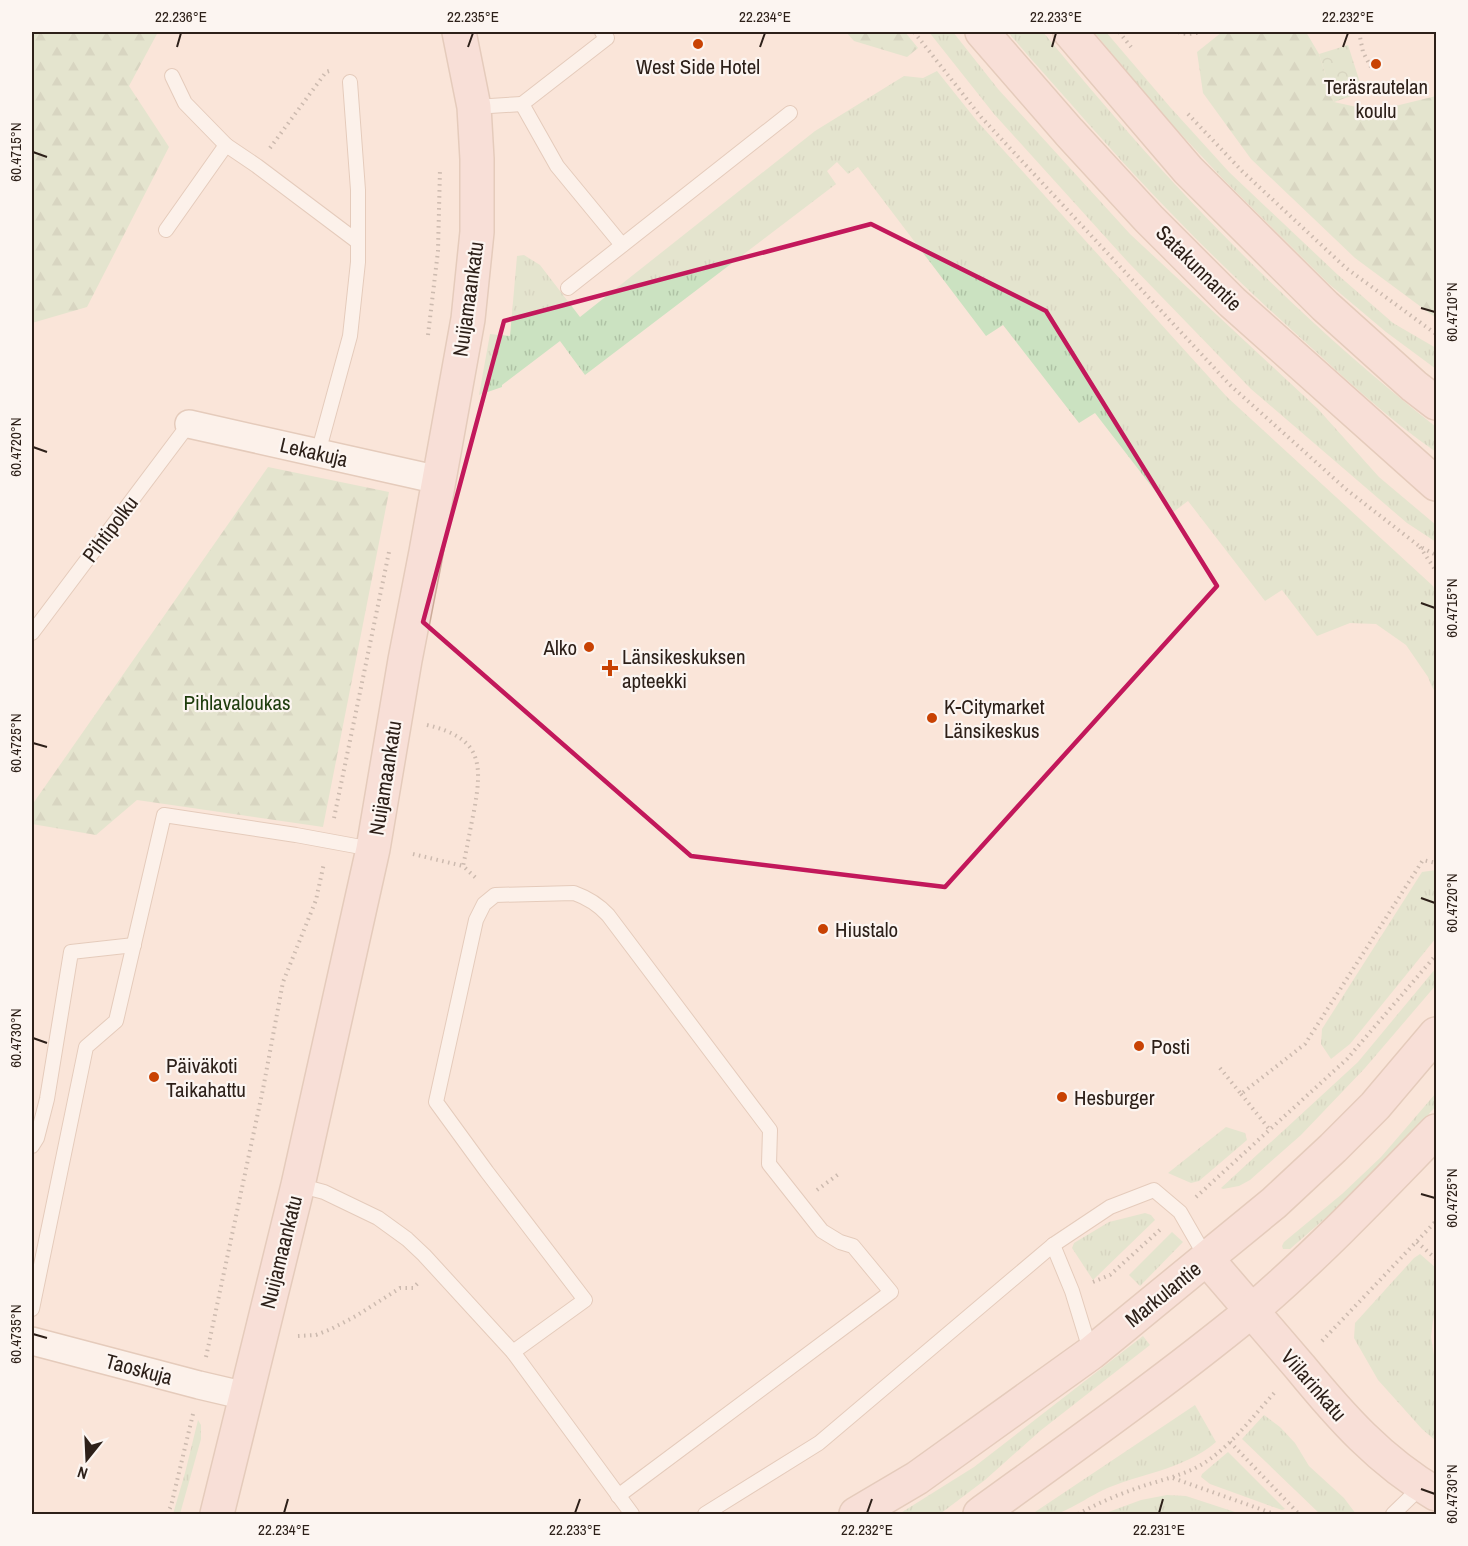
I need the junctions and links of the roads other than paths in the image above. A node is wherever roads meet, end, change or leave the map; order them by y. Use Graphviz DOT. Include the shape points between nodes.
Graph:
graph roads {
  1 [pos="459,32"];
  2 [pos="602,32"];
  3 [pos="982,32"];
  4 [pos="1070,32"];
  5 [pos="172,76"];
  6 [pos="350,82"];
  7 [pos="522,104"];
  8 [pos="474,108"];
  9 [pos="790,112"];
  10 [pos="225,145"];
  11 [pos="166,230"];
  12 [pos="358,242"];
  13 [pos="622,245"];
  14 [pos="568,288"];
  15 [pos="1437,403"];
  16 [pos="189,424"];
  17 [pos="318,453"];
  18 [pos="439,480"];
  19 [pos="1437,484"];
  20 [pos="32,633"];
  21 [pos="373,849"];
  22 [pos="134,945"];
  23 [pos="1437,1034"];
  24 [pos="1437,1131"];
  25 [pos="32,1146"];
  26 [pos="298,1185"];
  27 [pos="1053,1245"];
  28 [pos="1207,1259"];
  29 [pos="32,1309"];
  30 [pos="1251,1311"];
  31 [pos="32,1341"];
  32 [pos="513,1352"];
  33 [pos="1091,1353"];
  34 [pos="246,1396"];
  35 [pos="1429,1490"];
  36 [pos="618,1496"];
  37 [pos="217,1515"];
  38 [pos="632,1515"];
  39 [pos="705,1515"];
  40 [pos="856,1515"];
  41 [pos="980,1515"];
  42 [pos="1393,1515"];
  1 -- 8 [label="main road, Nuijamaankatu"];
  2 -- 7 [label="lane" via="607,38"];
  3 -- 19 [label="main road, Satakunnantie" via="1149,219 1232,302"];
  4 -- 15 [label="main road" via="1188,170 1325,306"];
  5 -- 10 [label="lane" via="185,103"];
  6 -- 12 [label="lane"];
  7 -- 8 [label="lane"];
  7 -- 13 [label="lane" via="557,166"];
  8 -- 18 [label="main road, Nuijamaankatu" via="474,272"];
  9 -- 13 [label="lane"];
  10 -- 11 [label="lane"];
  10 -- 12 [label="lane"];
  12 -- 17 [label="lane" via="350,336"];
  13 -- 14 [label="lane"];
  16 -- 17 [label="street, Lekakuja"];
  16 -- 20 [label="lane, Pihtipolku"];
  17 -- 18 [label="street, Lekakuja"];
  18 -- 21 [label="main road, Nuijamaankatu"];
  21 -- 22 [label="lane" via="164,815"];
  21 -- 26 [label="main road, Nuijamaankatu"];
  22 -- 25 [label="lane" via="71,952 47,1099 38,1138"];
  22 -- 29 [label="lane" via="116,1021 87,1047"];
  23 -- 28 [label="main road, Markulantie" via="1333,1148"];
  24 -- 30 [label="main road" via="1337,1233"];
  26 -- 32 [label="lane" via="324,1192 378,1218 407,1239"];
  26 -- 34 [label="main road, Nuijamaankatu"];
  27 -- 28 [label="lane" via="1110,1207 1154,1190 1180,1212"];
  27 -- 33 [label="lane"];
  27 -- 39 [label="lane" via="819,1443"];
  28 -- 30 [label="main road, Viilarinkatu"];
  28 -- 33 [label="main road, Markulantie"];
  30 -- 35 [label="main road, Viilarinkatu" via="1351,1427 1382,1456"];
  30 -- 41 [label="main road"];
  31 -- 34 [label="street, Taoskuja"];
  32 -- 36 [label="lane"];
  32 -- 36 [label="lane" via="585,1300 436,1102 476,920 483,904 495,895 574,893 598,904 770,1130 769,1164 822,1231 853,1246 891,1292"];
  33 -- 40 [label="main road, Markulantie" via="916,1478"];
  34 -- 37 [label="main road, Nuijamaankatu"];
  35 -- 42 [label="lane"];
  36 -- 38 [label="lane"];
}
